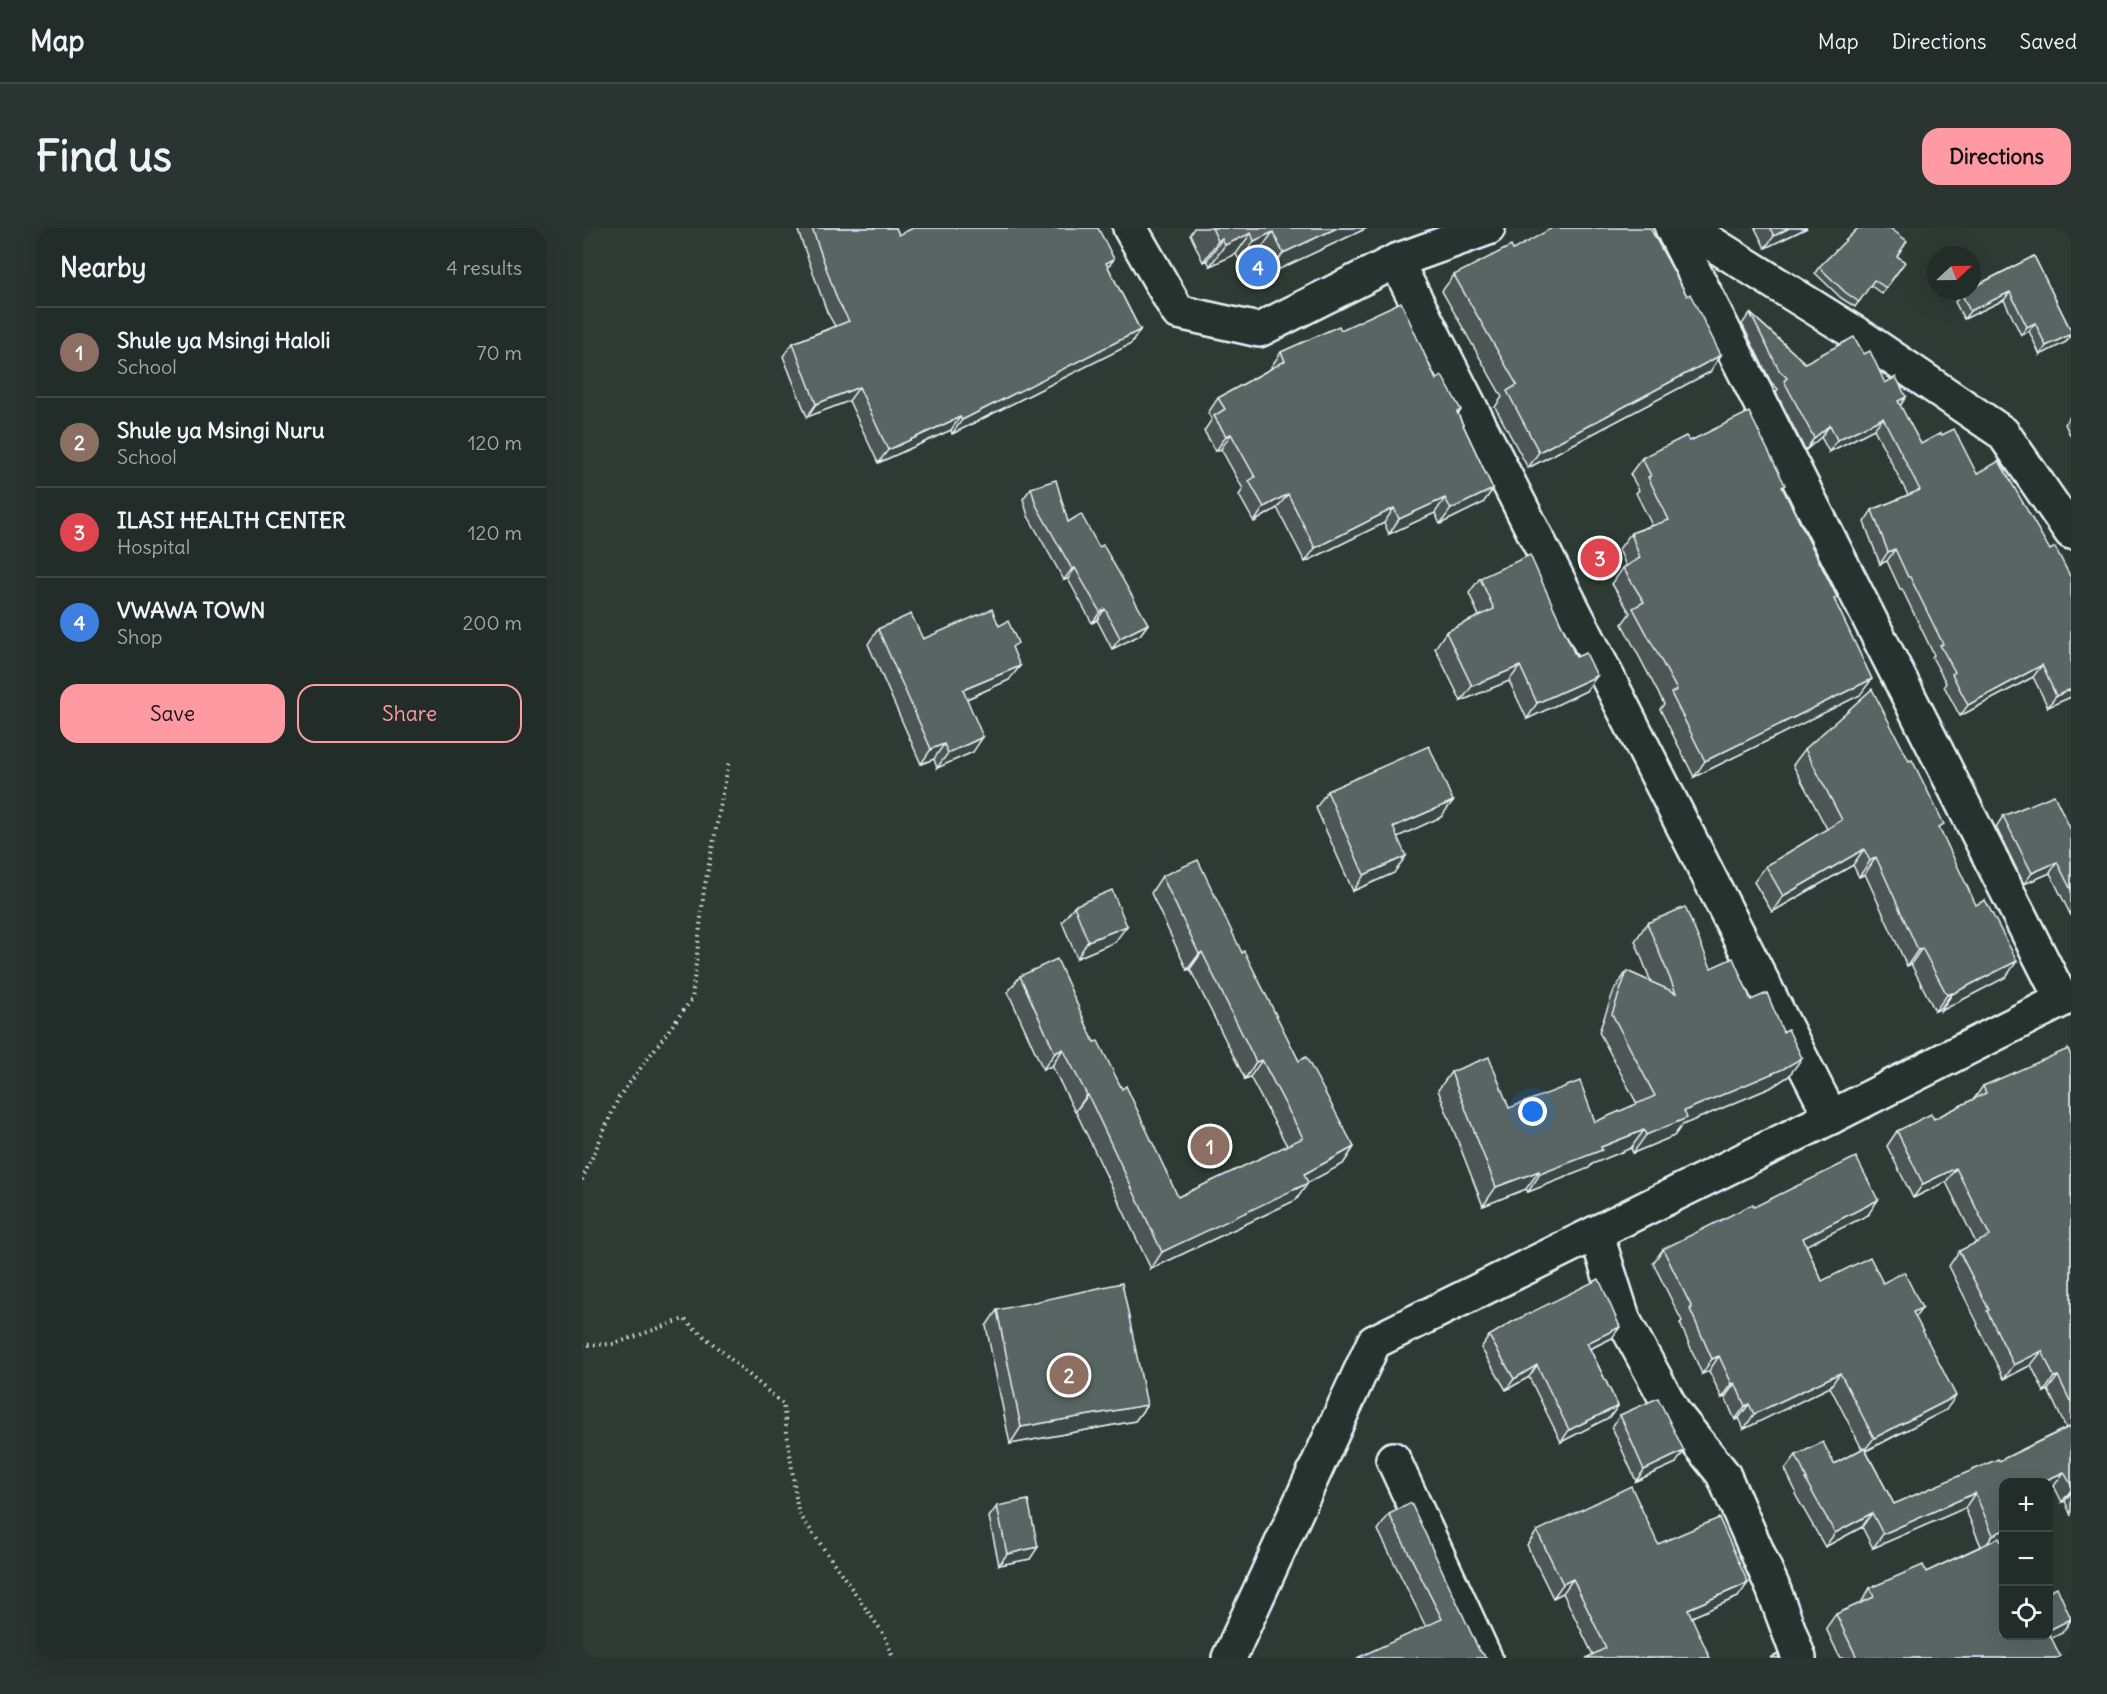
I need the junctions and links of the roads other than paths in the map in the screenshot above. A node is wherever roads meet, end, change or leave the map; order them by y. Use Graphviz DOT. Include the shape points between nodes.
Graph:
graph roads {
  1 [pos="1130,228"];
  2 [pos="1488,228"];
  3 [pos="1672,228"];
  4 [pos="1696,228"];
  5 [pos="1396,261"];
  6 [pos="2071,532"];
  7 [pos="2067,1008"];
  8 [pos="1831,1117"];
  9 [pos="1596,1233"];
  10 [pos="1393,1459"];
  11 [pos="1229,1658"];
  12 [pos="1485,1658"];
  13 [pos="1798,1658"];
  1 -- 5 [label="street" via="1178,312 1259,330"];
  2 -- 5 [label="street"];
  3 -- 7 [label="street"];
  4 -- 6 [label="street" via="1708,241 1863,338 2002,433"];
  5 -- 8 [label="street"];
  7 -- 8 [label="street"];
  8 -- 9 [label="street"];
  9 -- 11 [label="street" via="1374,1342"];
  9 -- 13 [label="street" via="1624,1321 1674,1413 1723,1474 1773,1588"];
  10 -- 12 [label="street"];
}
